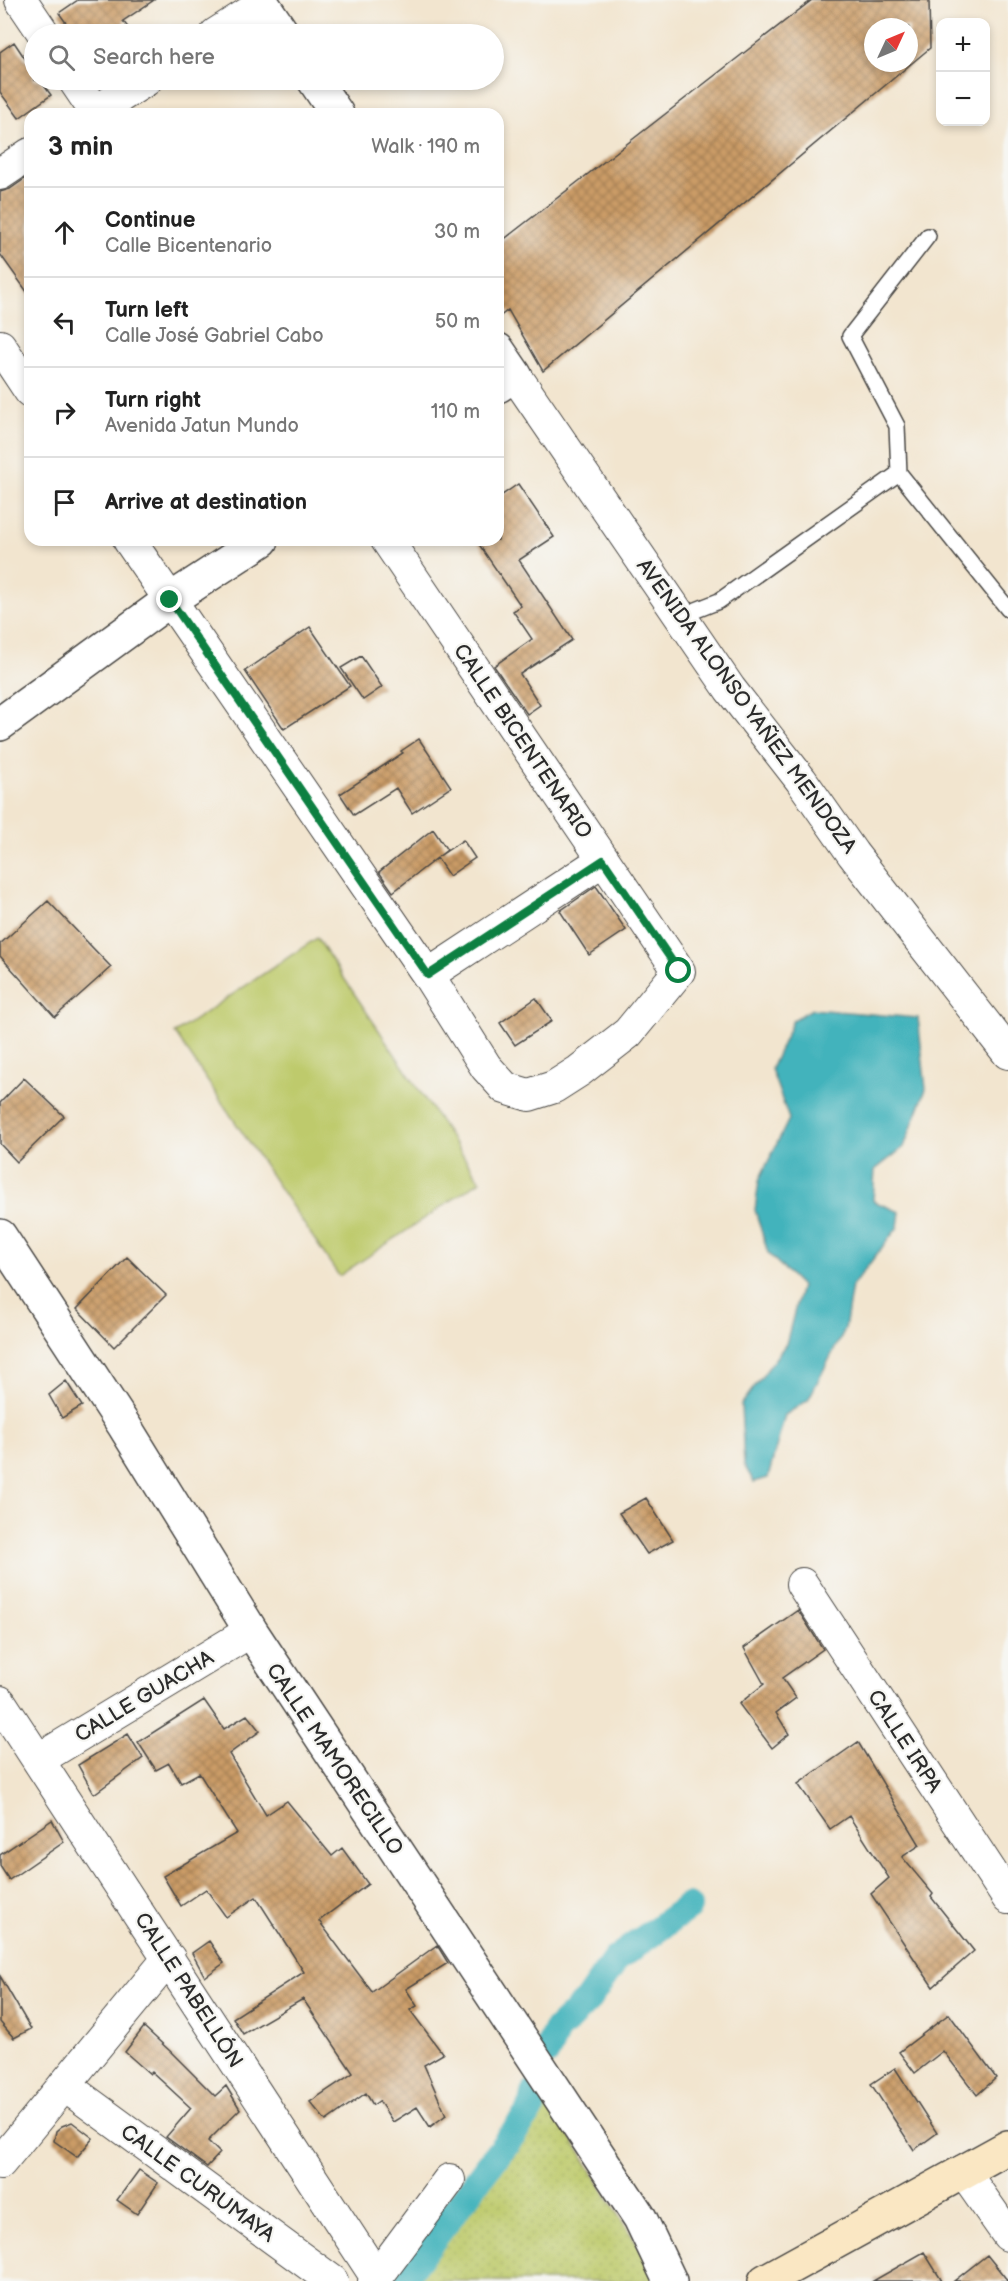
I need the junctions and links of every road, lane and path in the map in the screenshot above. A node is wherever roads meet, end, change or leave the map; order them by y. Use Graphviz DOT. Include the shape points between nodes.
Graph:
graph roads {
  1 [pos="21,0"];
  2 [pos="261,2"];
  3 [pos="37,24"];
  4 [pos="230,24"];
  5 [pos="276,24"];
  6 [pos="80,90"];
  7 [pos="131,90"];
  8 [pos="321,90"];
  9 [pos="92,108"];
  10 [pos="103,108"];
  11 [pos="334,108"];
  12 [pos="24,158"];
  13 [pos="0,174"];
  14 [pos="928,236"];
  15 [pos="0,346"];
  16 [pos="504,370"];
  17 [pos="24,382"];
  18 [pos="899,473"];
  19 [pos="133,546"];
  20 [pos="253,546"];
  21 [pos="391,546"];
  22 [pos="170,600"];
  23 [pos="1008,609"];
  24 [pos="681,616"];
  25 [pos="0,724"];
  26 [pos="603,860"];
  27 [pos="428,975"];
  28 [pos="1008,1053"];
  29 [pos="0,1236"];
  30 [pos="802,1584"];
  31 [pos="251,1631"];
  32 [pos="0,1702"];
  33 [pos="38,1760"];
  34 [pos="1008,1898"];
  35 [pos="169,1958"];
  36 [pos="64,2085"];
  37 [pos="1008,2147"];
  38 [pos="0,2163"];
  39 [pos="963,2171"];
  40 [pos="449,2180"];
  41 [pos="1008,2235"];
  42 [pos="778,2278"];
  43 [pos="375,2279"];
  44 [pos="332,2281"];
  45 [pos="670,2281"];
  1 -- 3 [label="street"];
  2 -- 4 [label="street"];
  2 -- 5 [label="street"];
  6 -- 9 [label="street"];
  7 -- 10 [label="street"];
  8 -- 11 [label="street"];
  12 -- 13 [label="street"];
  14 -- 18 [label="lane" via="850,336 897,426"];
  15 -- 17 [label="street"];
  16 -- 24 [label="street, AVENIDA ALONSO YAÑEZ MENDOZA"];
  18 -- 23 [label="lane"];
  18 -- 24 [label="lane" via="718,601"];
  19 -- 22 [label="street"];
  20 -- 22 [label="street"];
  21 -- 26 [label="street, CALLE BICENTENARIO"];
  22 -- 25 [label="street"];
  22 -- 27 [label="street"];
  24 -- 28 [label="street, AVENIDA ALONSO YAÑEZ MENDOZA" via="730,689 853,854"];
  26 -- 27 [label="street"];
  26 -- 27 [label="street, CALLE BICENTENARIO" via="679,971 628,1033 579,1071 554,1087 529,1095 505,1088 486,1067"];
  29 -- 31 [label="street, CALLE MAMORECILLO" via="125,1427"];
  30 -- 34 [label="street, CALLE IRPA"];
  31 -- 33 [label="street, CALLE GUACHA"];
  31 -- 45 [label="street, CALLE MAMORECILLO" via="640,2218"];
  32 -- 33 [label="street, CALLE PABELLÓN"];
  33 -- 35 [label="street, CALLE PABELLÓN"];
  35 -- 36 [label="street"];
  35 -- 43 [label="street, CALLE PABELLÓN"];
  36 -- 38 [label="street"];
  36 -- 44 [label="street, CALLE CURUMAYA"];
  37 -- 39 [label="main road"];
  39 -- 41 [label="street"];
  39 -- 42 [label="main road"];
  40 -- 43 [label="street"];
}
